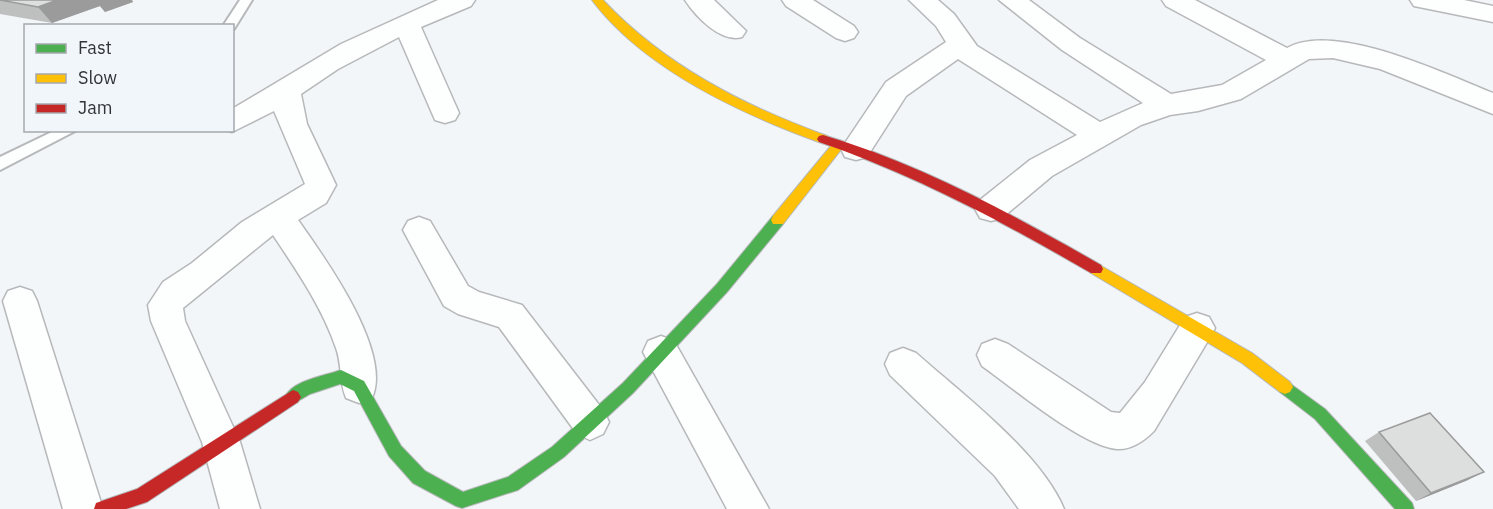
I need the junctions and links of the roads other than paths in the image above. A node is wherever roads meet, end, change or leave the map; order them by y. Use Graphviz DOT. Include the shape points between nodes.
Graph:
graph roads {
  1 [pos="246,0"];
  2 [pos="462,0"];
  3 [pos="597,0"];
  4 [pos="698,0"];
  5 [pos="795,0"];
  6 [pos="922,0"];
  7 [pos="1012,0"];
  8 [pos="1174,0"];
  9 [pos="1423,0"];
  10 [pos="1493,14"];
  11 [pos="406,23"];
  12 [pos="230,24"];
  13 [pos="733,31"];
  14 [pos="845,32"];
  15 [pos="960,45"];
  16 [pos="1288,60"];
  17 [pos="288,90"];
  18 [pos="1493,104"];
  19 [pos="1167,105"];
  20 [pos="445,113"];
  21 [pos="234,121"];
  22 [pos="66,132"];
  23 [pos="1101,136"];
  24 [pos="848,147"];
  25 [pos="0,164"];
  26 [pos="991,209"];
  27 [pos="278,218"];
  28 [pos="419,230"];
  29 [pos="20,301"];
  30 [pos="1197,328"];
  31 [pos="661,352"];
  32 [pos="995,355"];
  33 [pos="903,364"];
  34 [pos="359,386"];
  35 [pos="590,422"];
  36 [pos="221,442"];
  37 [pos="142,502"];
  38 [pos="83,509"];
  39 [pos="102,509"];
  40 [pos="240,509"];
  41 [pos="749,509"];
  42 [pos="1044,509"];
  43 [pos="1406,509"];
  1 -- 12 [label="lane"];
  2 -- 11 [label="street"];
  3 -- 24 [label="street" via="614,21 656,56 703,84 790,128"];
  4 -- 13 [label="street"];
  5 -- 14 [label="street"];
  6 -- 15 [label="street" via="945,20"];
  7 -- 19 [label="street" via="1071,44"];
  8 -- 16 [label="street"];
  9 -- 10 [label="street"];
  11 -- 17 [label="street" via="346,53"];
  11 -- 20 [label="street"];
  15 -- 23 [label="street"];
  15 -- 24 [label="street" via="896,89"];
  16 -- 18 [label="street" via="1304,50 1333,49 1388,62"];
  16 -- 19 [label="street" via="1231,92"];
  17 -- 21 [label="street"];
  17 -- 27 [label="street" via="288,111 321,185 315,195"];
  19 -- 23 [label="street" via="1131,118"];
  22 -- 25 [label="lane"];
  23 -- 26 [label="street" via="1041,168"];
  24 -- 26 [label="street"];
  24 -- 31 [label="street"];
  26 -- 30 [label="street"];
  27 -- 34 [label="street" via="322,280 355,350"];
  27 -- 36 [label="street" via="236,244 204,273 175,292 165,305 168,321"];
  28 -- 35 [label="street" via="456,296 510,315"];
  29 -- 38 [label="street"];
  30 -- 32 [label="street" via="1147,409 1132,427 1118,432 1102,428"];
  30 -- 43 [label="street" via="1247,358 1320,414"];
  31 -- 35 [label="street"];
  31 -- 41 [label="street"];
  33 -- 42 [label="street" via="1009,463"];
  34 -- 35 [label="street" via="395,451 419,477 462,500 512,484 558,452"];
  34 -- 36 [label="street" via="341,377 305,389"];
  36 -- 37 [label="street"];
  36 -- 40 [label="street"];
  37 -- 39 [label="street"];
}
